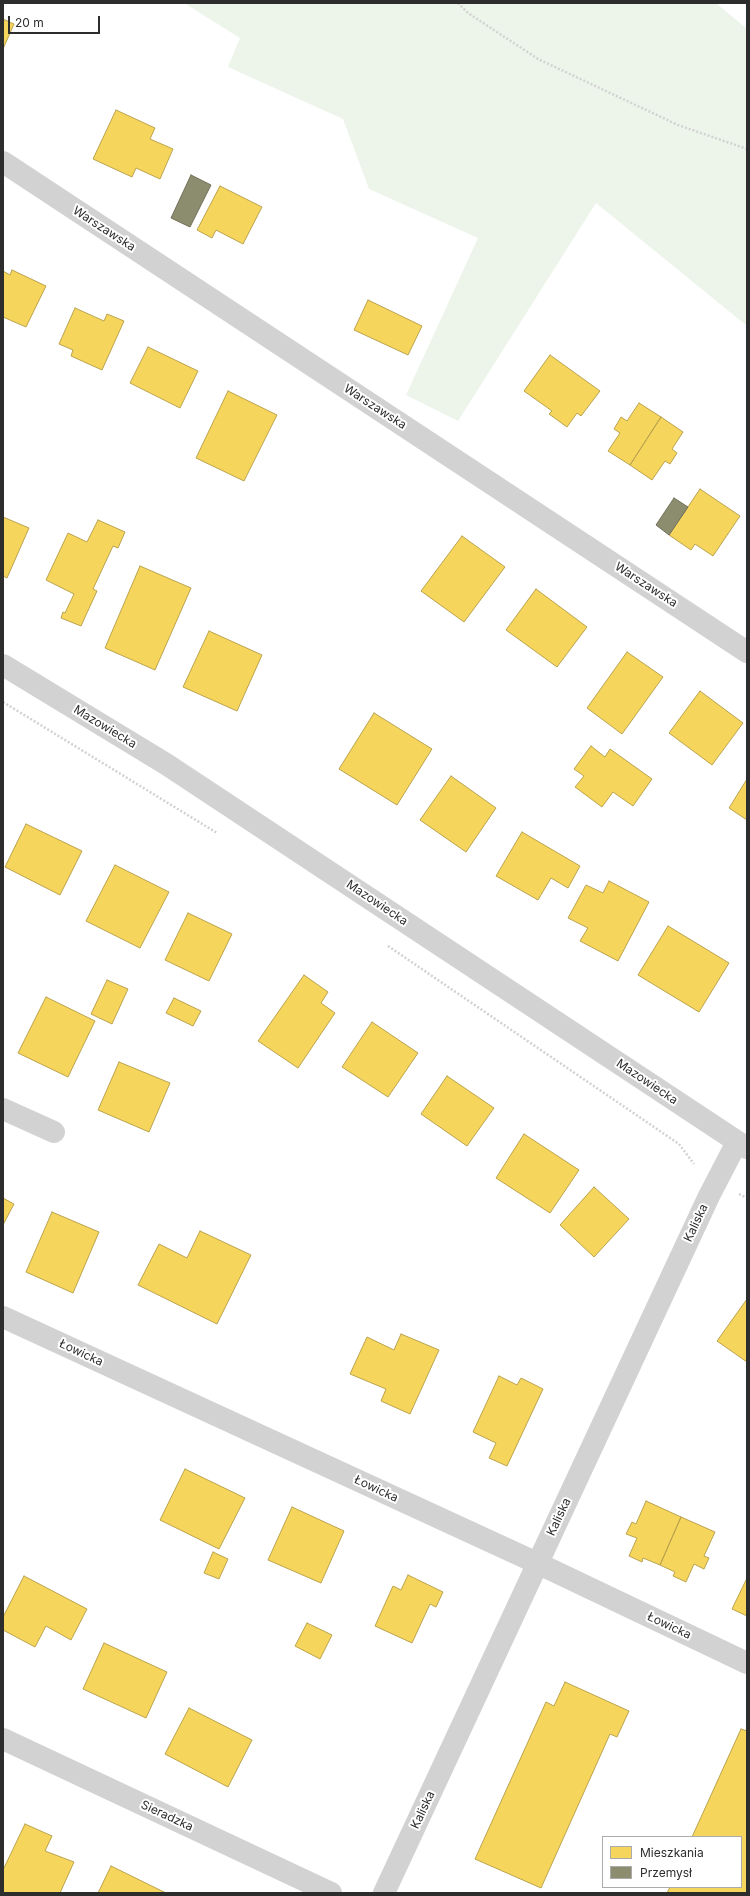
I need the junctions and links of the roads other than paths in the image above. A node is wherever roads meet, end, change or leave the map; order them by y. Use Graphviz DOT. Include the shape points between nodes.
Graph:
graph roads {
  1 [pos="3,162"];
  2 [pos="747,652"];
  3 [pos="3,665"];
  4 [pos="3,1109"];
  5 [pos="54,1132"];
  6 [pos="742,1145"];
  7 [pos="3,1317"];
  8 [pos="537,1563"];
  9 [pos="747,1663"];
  10 [pos="3,1740"];
  11 [pos="331,1893"];
  12 [pos="384,1893"];
  1 -- 2 [label="street, Warszawska"];
  3 -- 6 [label="street, Mazowiecka" via="166,764"];
  4 -- 5 [label="street"];
  6 -- 8 [label="street, Kaliska" via="709,1196"];
  7 -- 8 [label="street, Łowicka"];
  8 -- 9 [label="street, Łowicka"];
  8 -- 12 [label="street, Kaliska"];
  10 -- 11 [label="street, Sieradzka"];
}
